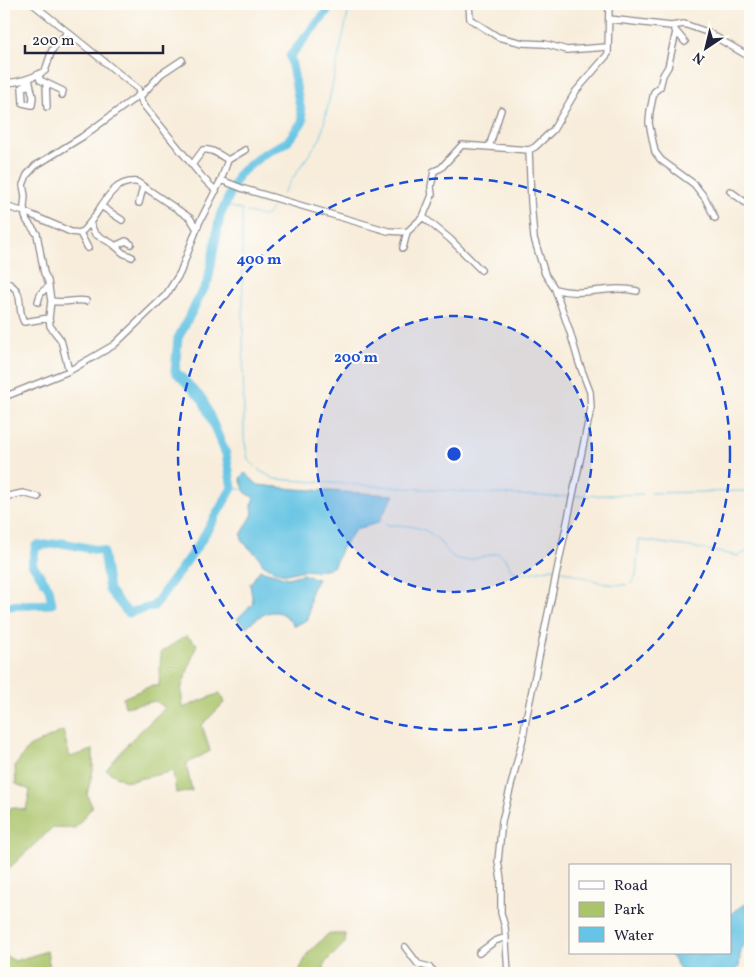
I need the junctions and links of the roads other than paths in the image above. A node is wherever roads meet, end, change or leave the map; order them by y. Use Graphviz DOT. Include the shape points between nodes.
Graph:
graph roads {
  1 [pos="33,4"];
  2 [pos="469,4"];
  3 [pos="609,4"];
  4 [pos="609,19"];
  5 [pos="675,29"];
  6 [pos="67,33"];
  7 [pos="685,42"];
  8 [pos="607,47"];
  9 [pos="750,57"];
  10 [pos="182,60"];
  11 [pos="39,75"];
  12 [pos="46,83"];
  13 [pos="4,84"];
  14 [pos="62,95"];
  15 [pos="140,96"];
  16 [pos="47,107"];
  17 [pos="501,110"];
  18 [pos="489,147"];
  19 [pos="245,150"];
  20 [pos="529,150"];
  21 [pos="228,160"];
  22 [pos="192,166"];
  23 [pos="221,180"];
  24 [pos="143,187"];
  25 [pos="216,191"];
  26 [pos="730,191"];
  27 [pos="139,203"];
  28 [pos="4,206"];
  29 [pos="102,206"];
  30 [pos="750,206"];
  31 [pos="25,212"];
  32 [pos="423,217"];
  33 [pos="715,218"];
  34 [pos="122,220"];
  35 [pos="90,223"];
  36 [pos="197,229"];
  37 [pos="406,232"];
  38 [pos="80,234"];
  39 [pos="132,244"];
  40 [pos="116,246"];
  41 [pos="88,248"];
  42 [pos="403,248"];
  43 [pos="132,256"];
  44 [pos="481,270"];
  45 [pos="4,281"];
  46 [pos="10,284"];
  47 [pos="4,287"];
  48 [pos="49,288"];
  49 [pos="556,289"];
  50 [pos="637,291"];
  51 [pos="86,301"];
  52 [pos="38,302"];
  53 [pos="51,302"];
  54 [pos="49,318"];
  55 [pos="69,371"];
  56 [pos="4,396"];
  57 [pos="4,497"];
  58 [pos="38,497"];
  59 [pos="506,937"];
  60 [pos="405,947"];
  61 [pos="479,953"];
  62 [pos="436,973"];
  63 [pos="508,973"];
  1 -- 6 [label="street"];
  2 -- 8 [label="street" via="470,19 502,38 567,50"];
  3 -- 4 [label="street"];
  4 -- 5 [label="street"];
  4 -- 8 [label="street"];
  5 -- 7 [label="street"];
  5 -- 9 [label="street" via="684,24 700,29"];
  5 -- 33 [label="street" via="668,67 660,87 654,92 650,111 655,152 694,184"];
  6 -- 11 [label="street" via="52,50 45,71"];
  6 -- 15 [label="street" via="138,89"];
  8 -- 20 [label="street" via="608,54 576,90 553,130"];
  10 -- 15 [label="street" via="160,74"];
  11 -- 12 [label="street" via="40,80"];
  11 -- 13 [label="street"];
  12 -- 14 [label="street" via="63,91"];
  12 -- 16 [label="street"];
  15 -- 22 [label="street" via="142,103"];
  15 -- 31 [label="street" via="32,169 23,185"];
  17 -- 18 [label="street"];
  18 -- 20 [label="street"];
  18 -- 32 [label="street" via="462,145 441,168 434,171 430,187 432,195"];
  19 -- 21 [label="street"];
  20 -- 49 [label="street" via="534,238 545,274"];
  21 -- 22 [label="street" via="207,149"];
  21 -- 23 [label="street"];
  22 -- 25 [label="street"];
  23 -- 25 [label="street"];
  23 -- 37 [label="street" via="388,231"];
  24 -- 27 [label="street"];
  24 -- 29 [label="street" via="137,182 124,184 113,190"];
  24 -- 36 [label="street" via="190,218"];
  25 -- 36 [label="street"];
  26 -- 30 [label="street"];
  28 -- 31 [label="street"];
  29 -- 34 [label="street"];
  29 -- 35 [label="street"];
  31 -- 38 [label="street"];
  31 -- 48 [label="street" via="27,221 39,238"];
  32 -- 37 [label="street"];
  32 -- 44 [label="street"];
  35 -- 38 [label="street"];
  35 -- 40 [label="street" via="95,234"];
  36 -- 55 [label="street" via="180,273 166,295 114,345"];
  37 -- 42 [label="street"];
  38 -- 41 [label="street"];
  39 -- 40 [label="street" via="126,241"];
  40 -- 43 [label="street"];
  45 -- 46 [label="street"];
  46 -- 47 [label="street"];
  46 -- 54 [label="street" via="16,289 24,322"];
  48 -- 52 [label="street" via="40,293"];
  48 -- 53 [label="street"];
  49 -- 50 [label="street" via="575,293 618,288"];
  49 -- 59 [label="street" via="590,392 591,408 523,738 502,821 498,861"];
  51 -- 53 [label="street"];
  53 -- 54 [label="street"];
  54 -- 55 [label="street" via="50,326 61,340"];
  55 -- 56 [label="street"];
  57 -- 58 [label="street" via="23,493"];
  59 -- 61 [label="street"];
  59 -- 63 [label="street"];
  60 -- 62 [label="street" via="418,964"];
}
